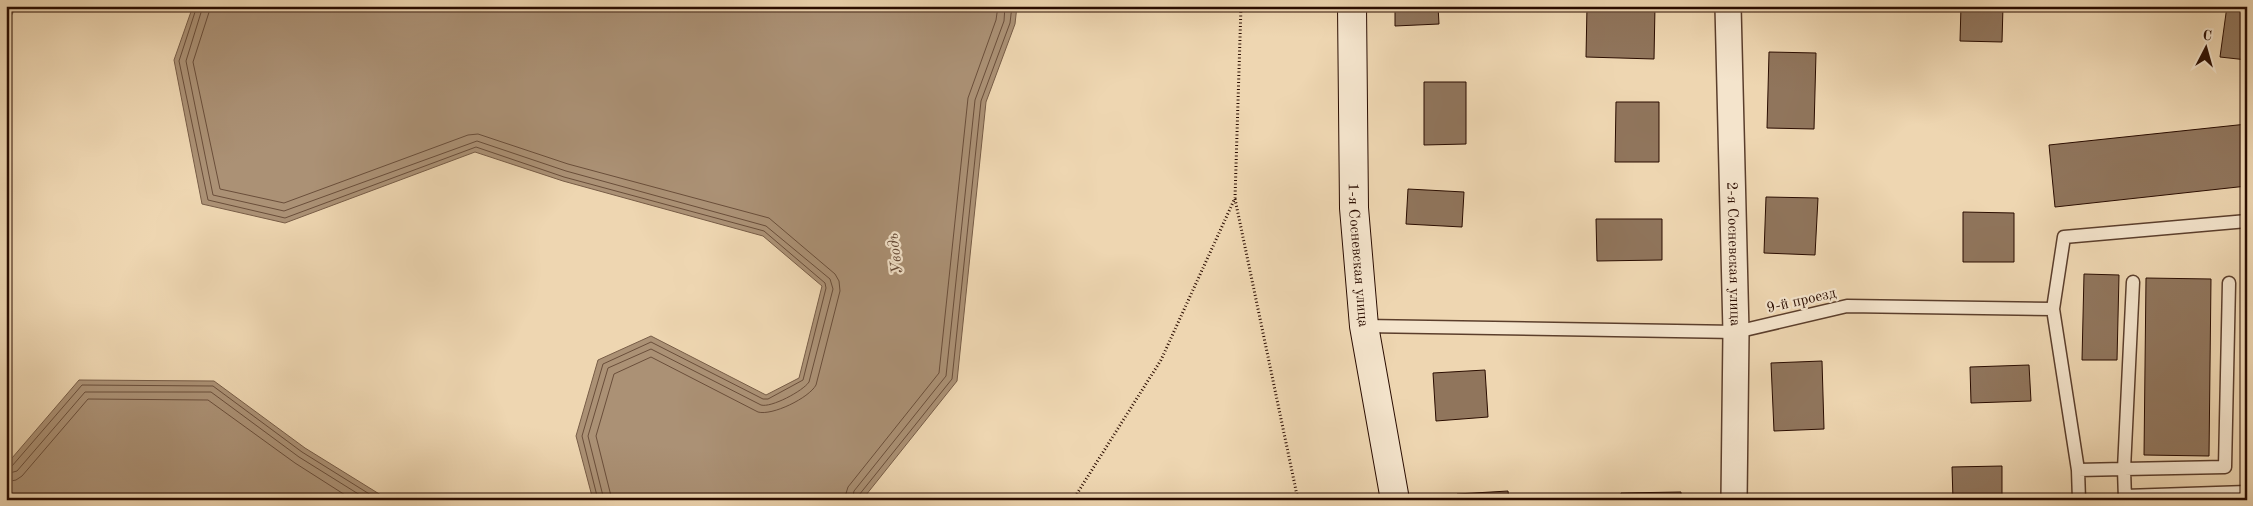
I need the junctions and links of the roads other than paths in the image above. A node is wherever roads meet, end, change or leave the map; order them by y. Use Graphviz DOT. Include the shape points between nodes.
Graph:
graph roads {
  1 [pos="8,6"];
  2 [pos="1352,6"];
  3 [pos="1728,6"];
  4 [pos="6,11"];
  5 [pos="2247,221"];
  6 [pos="2133,282"];
  7 [pos="2229,283"];
  8 [pos="2053,308"];
  9 [pos="1364,326"];
  10 [pos="1736,332"];
  11 [pos="2124,469"];
  12 [pos="2078,470"];
  13 [pos="2247,492"];
  14 [pos="2125,498"];
  15 [pos="1395,500"];
  16 [pos="1734,500"];
  17 [pos="2079,500"];
  1 -- 4 [label="lane"];
  2 -- 9 [label="main road, 1-я Сосневская улица" via="1354,208"];
  3 -- 10 [label="street, 2-я Сосневская улица"];
  5 -- 8 [label="lane" via="2064,237"];
  6 -- 11 [label="lane"];
  7 -- 11 [label="lane" via="2225,467"];
  8 -- 10 [label="lane, 9-й проезд" via="1847,306"];
  8 -- 12 [label="lane"];
  9 -- 10 [label="lane, 9-й проезд"];
  9 -- 15 [label="main road, 1-я Сосневская улица"];
  10 -- 16 [label="street, 2-я Сосневская улица"];
  11 -- 12 [label="lane"];
  11 -- 14 [label="lane"];
  12 -- 17 [label="lane"];
  13 -- 14 [label="lane"];
}
